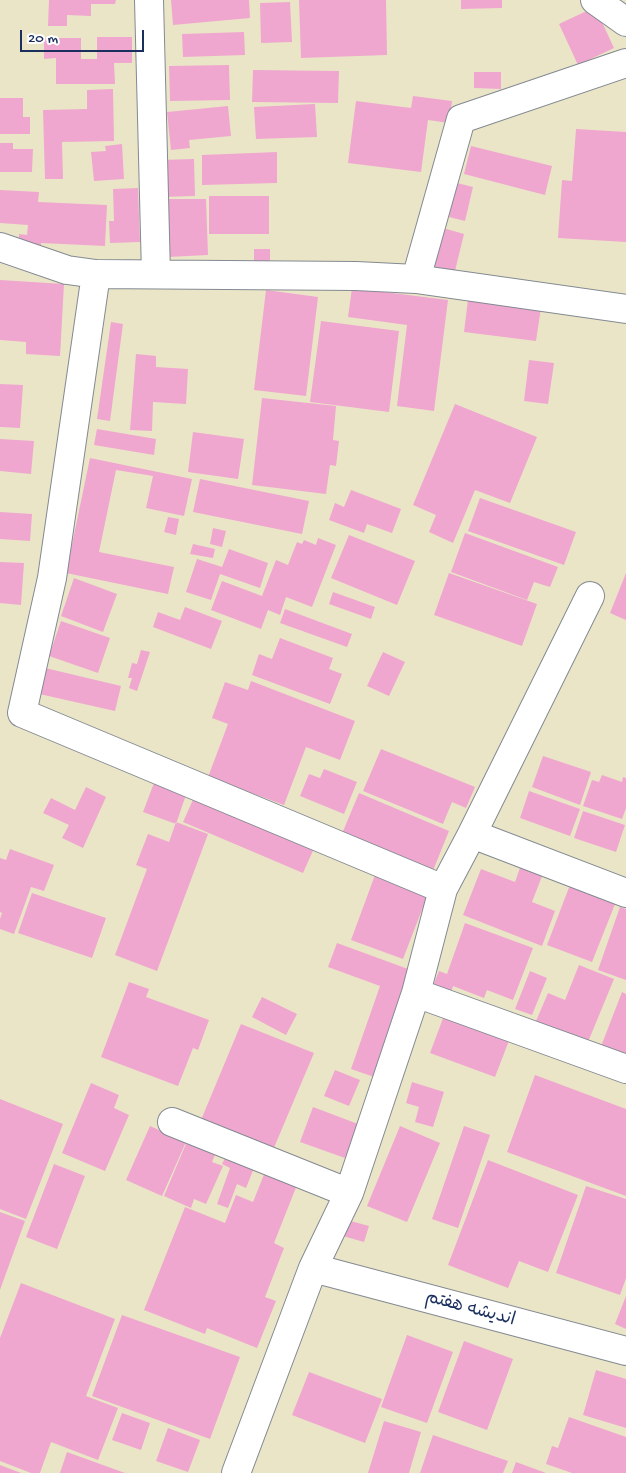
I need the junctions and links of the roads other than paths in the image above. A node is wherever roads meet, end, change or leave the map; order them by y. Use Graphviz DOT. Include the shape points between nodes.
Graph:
graph roads {
  1 [pos="149,0"];
  2 [pos="595,0"];
  3 [pos="626,22"];
  4 [pos="626,63"];
  5 [pos="0,247"];
  6 [pos="96,274"];
  7 [pos="156,274"];
  8 [pos="416,279"];
  9 [pos="626,309"];
  10 [pos="590,596"];
  11 [pos="472,834"];
  12 [pos="443,889"];
  13 [pos="626,893"];
  14 [pos="416,993"];
  15 [pos="626,1069"];
  16 [pos="172,1122"];
  17 [pos="349,1193"];
  18 [pos="313,1268"];
  19 [pos="626,1351"];
  20 [pos="236,1473"];
  1 -- 7 [label="street"];
  2 -- 3 [label="street"];
  4 -- 8 [label="street" via="462,119"];
  5 -- 6 [label="street" via="67,270"];
  6 -- 7 [label="street"];
  6 -- 12 [label="street" via="52,578 22,713"];
  7 -- 8 [label="street"];
  8 -- 9 [label="street"];
  10 -- 11 [label="street"];
  11 -- 12 [label="street"];
  11 -- 13 [label="street"];
  12 -- 14 [label="street"];
  14 -- 15 [label="street"];
  14 -- 17 [label="street"];
  16 -- 17 [label="street"];
  17 -- 18 [label="street"];
  18 -- 19 [label="street, اندیشه هفتم"];
  18 -- 20 [label="street"];
}
